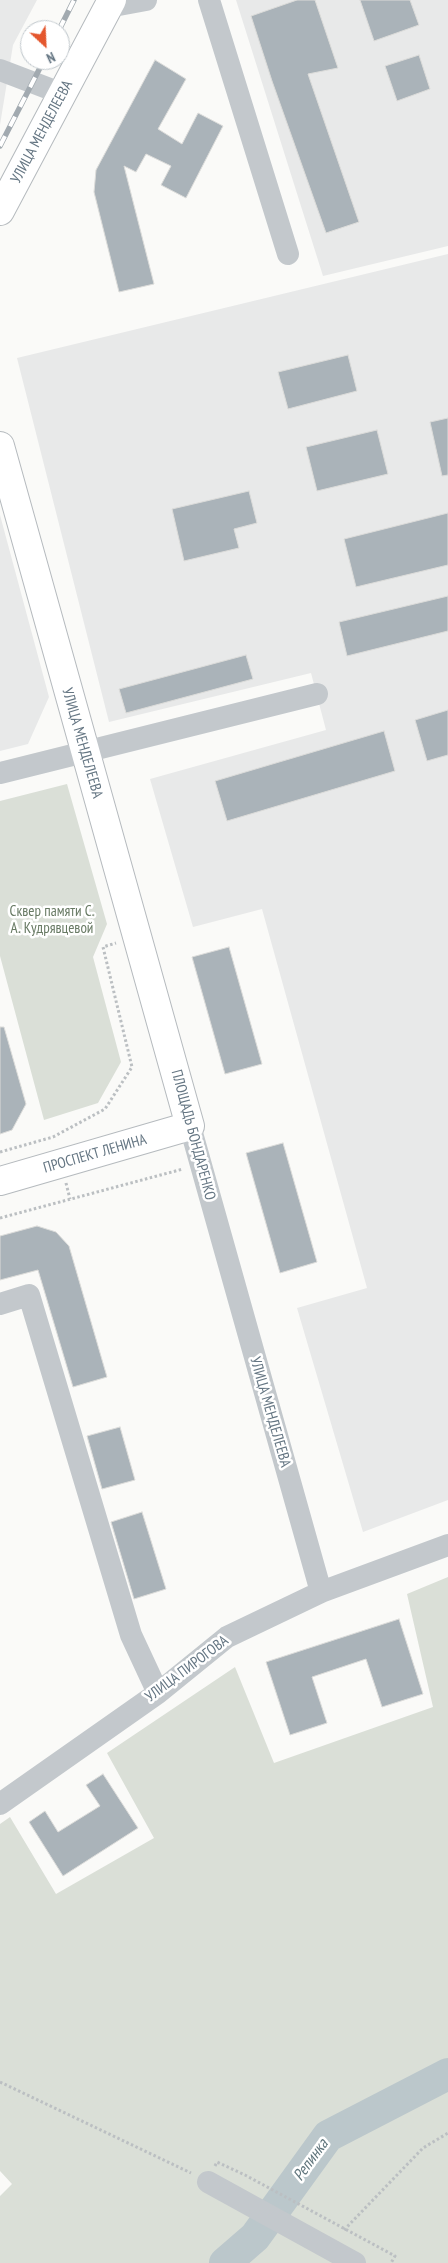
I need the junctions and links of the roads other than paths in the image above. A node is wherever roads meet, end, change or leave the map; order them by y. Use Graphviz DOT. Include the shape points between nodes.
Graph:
graph roads {
  1 [pos="146,0"];
  2 [pos="209,0"];
  3 [pos="110,3"];
  4 [pos="0,70"];
  5 [pos="63,94"];
  6 [pos="0,212"];
  7 [pos="288,254"];
  8 [pos="0,446"];
  9 [pos="317,694"];
  10 [pos="84,751"];
  11 [pos="0,773"];
  12 [pos="166,1039"];
  13 [pos="190,1126"];
  14 [pos="0,1181"];
  15 [pos="220,1232"];
  16 [pos="0,1304"];
  17 [pos="448,1545"];
  18 [pos="321,1592"];
  19 [pos="158,1693"];
  20 [pos="0,1804"];
  21 [pos="208,2182"];
  22 [pos="355,2263"];
  1 -- 3 [label="street"];
  2 -- 7 [label="street"];
  3 -- 5 [label="main road, УЛИЦА МЕНДЕЛЕЕВА"];
  4 -- 5 [label="street"];
  5 -- 6 [label="main road, УЛИЦА МЕНДЕЛЕЕВА"];
  8 -- 10 [label="main road, УЛИЦА МЕНДЕЛЕЕВА"];
  9 -- 10 [label="street"];
  10 -- 11 [label="street"];
  10 -- 12 [label="main road, УЛИЦА МЕНДЕЛЕЕВА"];
  12 -- 13 [label="main road, ПЛОЩАДЬ БОНДАРЕНКО"];
  13 -- 14 [label="main road, ПРОСПЕКТ ЛЕНИНА"];
  13 -- 15 [label="street, ПЛОЩАДЬ БОНДАРЕНКО"];
  15 -- 18 [label="street, УЛИЦА МЕНДЕЛЕЕВА"];
  16 -- 19 [label="street" via="29,1295 131,1635"];
  17 -- 18 [label="street, УЛИЦА ПИРОГОВА"];
  18 -- 19 [label="street, УЛИЦА ПИРОГОВА" via="228,1637"];
  19 -- 20 [label="street, УЛИЦА ПИРОГОВА"];
  21 -- 22 [label="street, bridge"];
}
